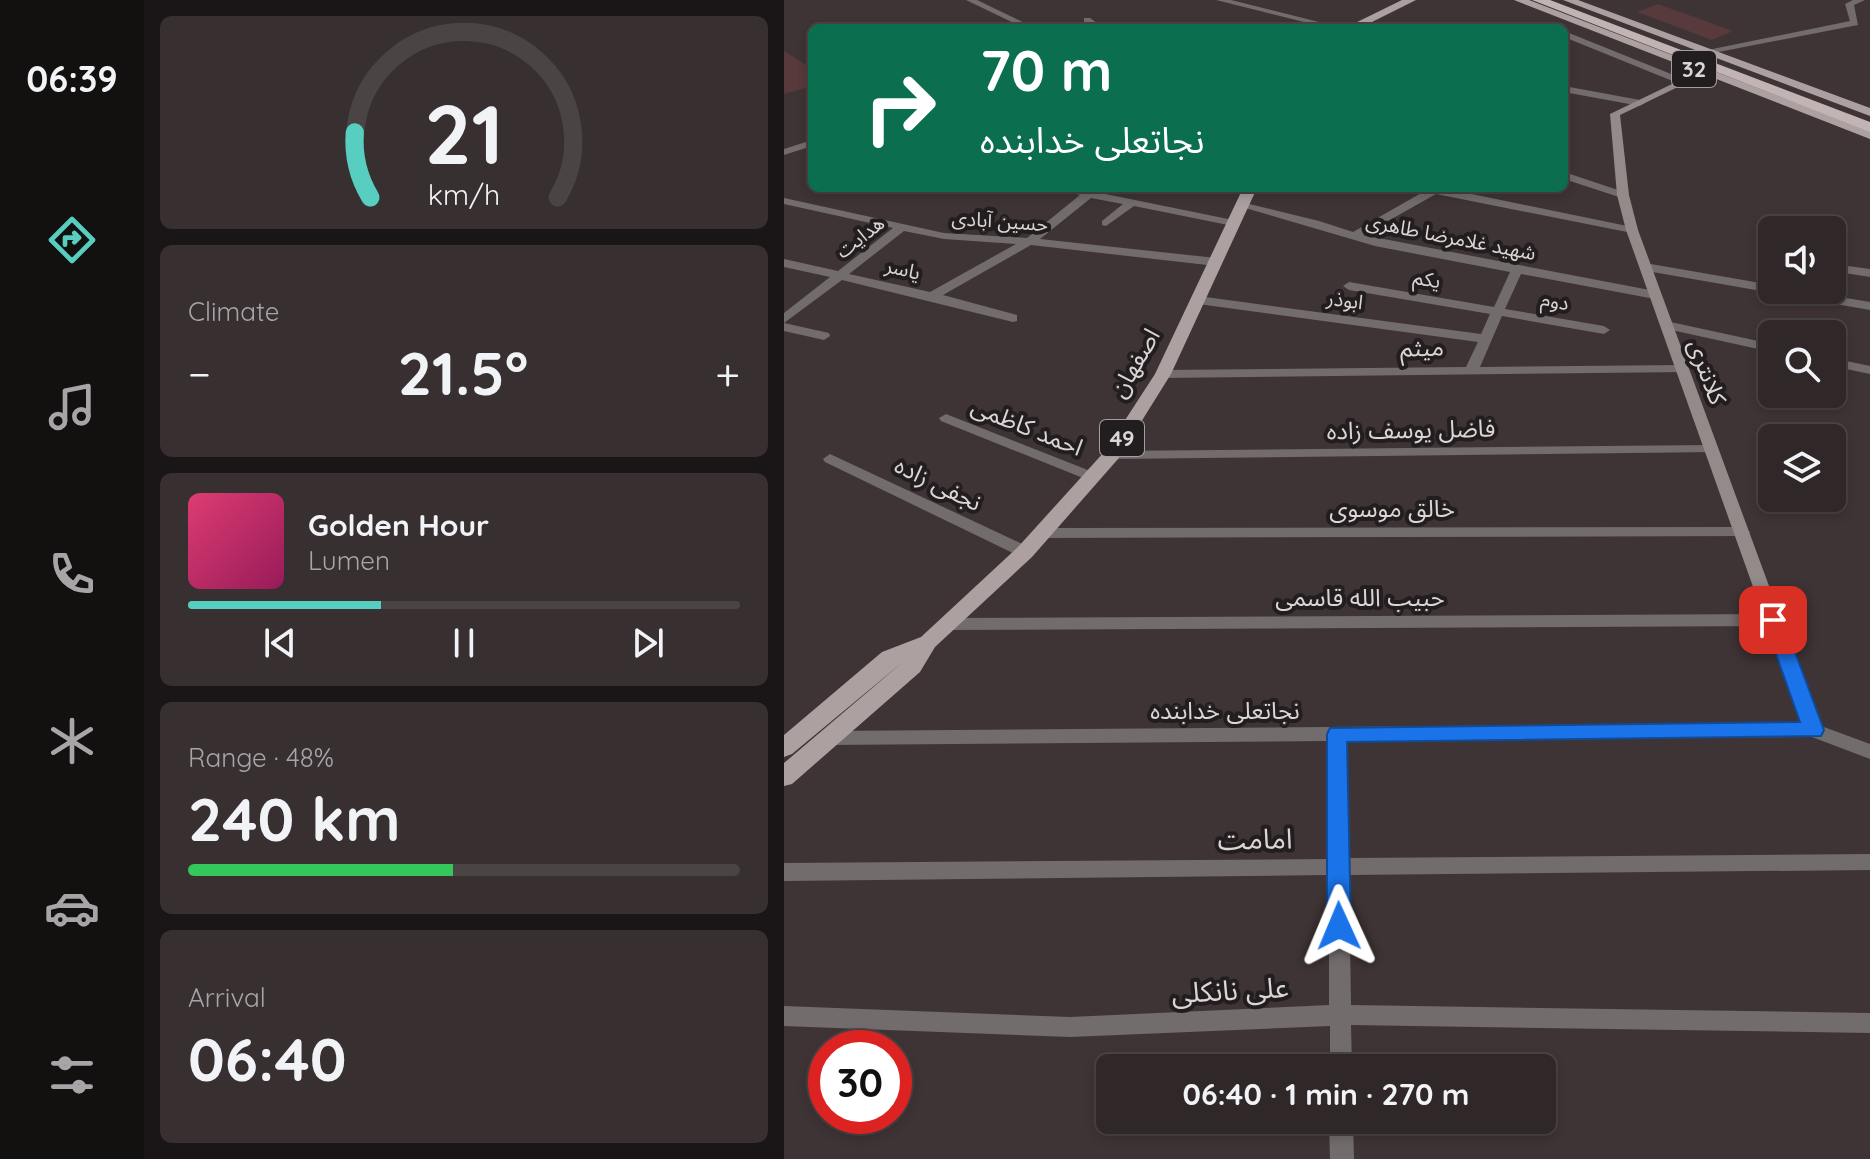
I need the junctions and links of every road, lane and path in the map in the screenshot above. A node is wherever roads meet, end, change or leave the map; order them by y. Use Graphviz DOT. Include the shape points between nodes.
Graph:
graph roads {
  1 [pos="970,0"];
  2 [pos="1397,0"];
  3 [pos="1411,0"];
  4 [pos="1519,0"];
  5 [pos="1538,0"];
  6 [pos="1558,0"];
  7 [pos="1568,0"];
  8 [pos="1861,0"];
  9 [pos="1227,1"];
  10 [pos="1087,20"];
  11 [pos="1307,20"];
  12 [pos="1022,24"];
  13 [pos="1094,24"];
  14 [pos="1294,24"];
  15 [pos="1323,24"];
  16 [pos="1357,24"];
  17 [pos="1359,24"];
  18 [pos="1581,25"];
  19 [pos="1644,30"];
  20 [pos="1568,31"];
  21 [pos="1568,35"];
  22 [pos="1616,39"];
  23 [pos="1703,52"];
  24 [pos="1704,72"];
  25 [pos="1683,82"];
  26 [pos="1568,90"];
  27 [pos="1640,103"];
  28 [pos="1870,112"];
  29 [pos="1870,119"];
  30 [pos="1870,127"];
  31 [pos="1870,135"];
  32 [pos="808,144"];
  33 [pos="784,152"];
  34 [pos="1568,176"];
  35 [pos="1079,192"];
  36 [pos="1431,192"];
  37 [pos="1450,192"];
  38 [pos="1089,194"];
  39 [pos="1623,195"];
  40 [pos="1245,196"];
  41 [pos="784,201"];
  42 [pos="1132,202"];
  43 [pos="1106,223"];
  44 [pos="1233,223"];
  45 [pos="902,227"];
  46 [pos="1632,230"];
  47 [pos="1354,236"];
  48 [pos="1030,241"];
  49 [pos="1216,262"];
  50 [pos="784,263"];
  51 [pos="1645,267"];
  52 [pos="1517,269"];
  53 [pos="1846,270"];
  54 [pos="1870,273"];
  55 [pos="840,275"];
  56 [pos="1349,286"];
  57 [pos="1758,287"];
  58 [pos="1655,295"];
  59 [pos="932,296"];
  60 [pos="1198,300"];
  61 [pos="1846,302"];
  62 [pos="1870,306"];
  63 [pos="1498,312"];
  64 [pos="1013,318"];
  65 [pos="784,319"];
  66 [pos="1666,325"];
  67 [pos="784,327"];
  68 [pos="1604,330"];
  69 [pos="824,336"];
  70 [pos="1486,339"];
  71 [pos="1758,345"];
  72 [pos="1846,365"];
  73 [pos="1472,369"];
  74 [pos="1682,369"];
  75 [pos="1870,370"];
  76 [pos="1163,374"];
  77 [pos="946,418"];
  78 [pos="1711,449"];
  79 [pos="1112,455"];
  80 [pos="830,459"];
  81 [pos="1093,477"];
  82 [pos="1742,532"];
  83 [pos="1042,533"];
  84 [pos="1025,552"];
  85 [pos="1773,620"];
  86 [pos="947,624"];
  87 [pos="928,642"];
  88 [pos="1813,730"];
  89 [pos="1337,734"];
  90 [pos="828,738"];
  91 [pos="784,748"];
  92 [pos="1870,752"];
  93 [pos="784,777"];
  94 [pos="1870,862"];
  95 [pos="1338,866"];
  96 [pos="784,872"];
  97 [pos="1340,1015"];
  98 [pos="784,1016"];
  99 [pos="1870,1023"];
  100 [pos="1341,1054"];
  101 [pos="1341,1134"];
  102 [pos="1342,1159"];
  1 -- 12 [label="street"];
  2 -- 16 [label="main road"];
  3 -- 17 [label="main road"];
  4 -- 18 [label="main road, 32"];
  5 -- 30 [label="highway, 32"];
  6 -- 29 [label="highway, 32"];
  7 -- 19 [label="main road, 32"];
  8 -- 23 [label="street" via="1849,4 1855,23"];
  9 -- 11 [label="street"];
  10 -- 13 [label="street"];
  11 -- 14 [label="street"];
  11 -- 15 [label="street"];
  18 -- 20 [label="street"];
  18 -- 22 [label="main road, 32"];
  19 -- 22 [label="main road" via="1615,31"];
  19 -- 23 [label="main road, 32"];
  21 -- 25 [label="street"];
  22 -- 24 [label="main road, 32"];
  23 -- 28 [label="main road, 32"];
  24 -- 25 [label="street, کلانتری"];
  24 -- 31 [label="main road, 32"];
  25 -- 27 [label="street, کلانتری"];
  26 -- 27 [label="street"];
  27 -- 39 [label="street, کلانتری" via="1615,114"];
  32 -- 33 [label="street"];
  34 -- 39 [label="street"];
  35 -- 38 [label="street"];
  36 -- 47 [label="street"];
  37 -- 46 [label="street"];
  38 -- 42 [label="street"];
  38 -- 48 [label="street"];
  39 -- 46 [label="street, کلانتری"];
  40 -- 44 [label="main road, اصفهان / 49"];
  40 -- 47 [label="street, شهید غلامرضا طاهری"];
  41 -- 45 [label="street, حسین آبادی"];
  42 -- 43 [label="street"];
  42 -- 44 [label="street"];
  44 -- 49 [label="main road, اصفهان / 49"];
  45 -- 48 [label="street, حسین آبادی" via="944,236"];
  45 -- 55 [label="street, هدایت"];
  46 -- 51 [label="street, کلانتری"];
  47 -- 52 [label="street, شهید غلامرضا طاهری"];
  48 -- 49 [label="street, حسین آبادی"];
  48 -- 59 [label="street"];
  49 -- 60 [label="main road, اصفهان / 49"];
  50 -- 55 [label="street, یاسر"];
  51 -- 57 [label="street"];
  51 -- 58 [label="street, کلانتری"];
  52 -- 58 [label="street, شهید غلامرضا طاهری"];
  52 -- 63 [label="street"];
  53 -- 54 [label="street"];
  55 -- 59 [label="street, یاسر"];
  55 -- 65 [label="street, هدایت"];
  56 -- 63 [label="street, یکم"];
  58 -- 66 [label="street, کلانتری"];
  59 -- 64 [label="street, یاسر"];
  60 -- 70 [label="street, ابوذر"];
  60 -- 76 [label="main road, اصفهان / 49"];
  61 -- 62 [label="street"];
  63 -- 68 [label="street, دوم"];
  63 -- 70 [label="street"];
  66 -- 71 [label="street"];
  66 -- 74 [label="street, کلانتری"];
  67 -- 69 [label="street"];
  70 -- 73 [label="street"];
  72 -- 75 [label="street"];
  73 -- 74 [label="street, میثم"];
  73 -- 76 [label="street, میثم"];
  74 -- 78 [label="street, کلانتری"];
  76 -- 79 [label="main road, اصفهان / 49"];
  77 -- 81 [label="street, احمد کاظمی"];
  78 -- 79 [label="street, فاضل یوسف زاده"];
  78 -- 82 [label="street, کلانتری"];
  79 -- 81 [label="main road, اصفهان / 49"];
  80 -- 84 [label="street, نجفی زاده"];
  81 -- 83 [label="main road, اصفهان / 49"];
  82 -- 83 [label="street, خالق موسوی"];
  82 -- 85 [label="street, کلانتری"];
  83 -- 84 [label="main road, اصفهان / 49"];
  84 -- 86 [label="main road, اصفهان / 49"];
  85 -- 86 [label="street, حبیب الله قاسمی"];
  85 -- 88 [label="street, کلانتری"];
  86 -- 87 [label="main road, اصفهان / 49"];
  87 -- 90 [label="main road, اصفهان / 49" via="912,666"];
  87 -- 91 [label="main road, اصفهان / 49" via="890,658"];
  88 -- 89 [label="street, نجاتعلی خدابنده"];
  88 -- 92 [label="street"];
  89 -- 90 [label="street, نجاتعلی خدابنده"];
  89 -- 95 [label="street"];
  90 -- 93 [label="main road, اصفهان / 49"];
  94 -- 95 [label="street, امامت"];
  95 -- 96 [label="street, امامت"];
  95 -- 97 [label="street"];
  97 -- 98 [label="street, علی نانکلی" via="1070,1027"];
  97 -- 99 [label="street, علی نانکلی"];
  97 -- 100 [label="street"];
  101 -- 102 [label="street"];
}
